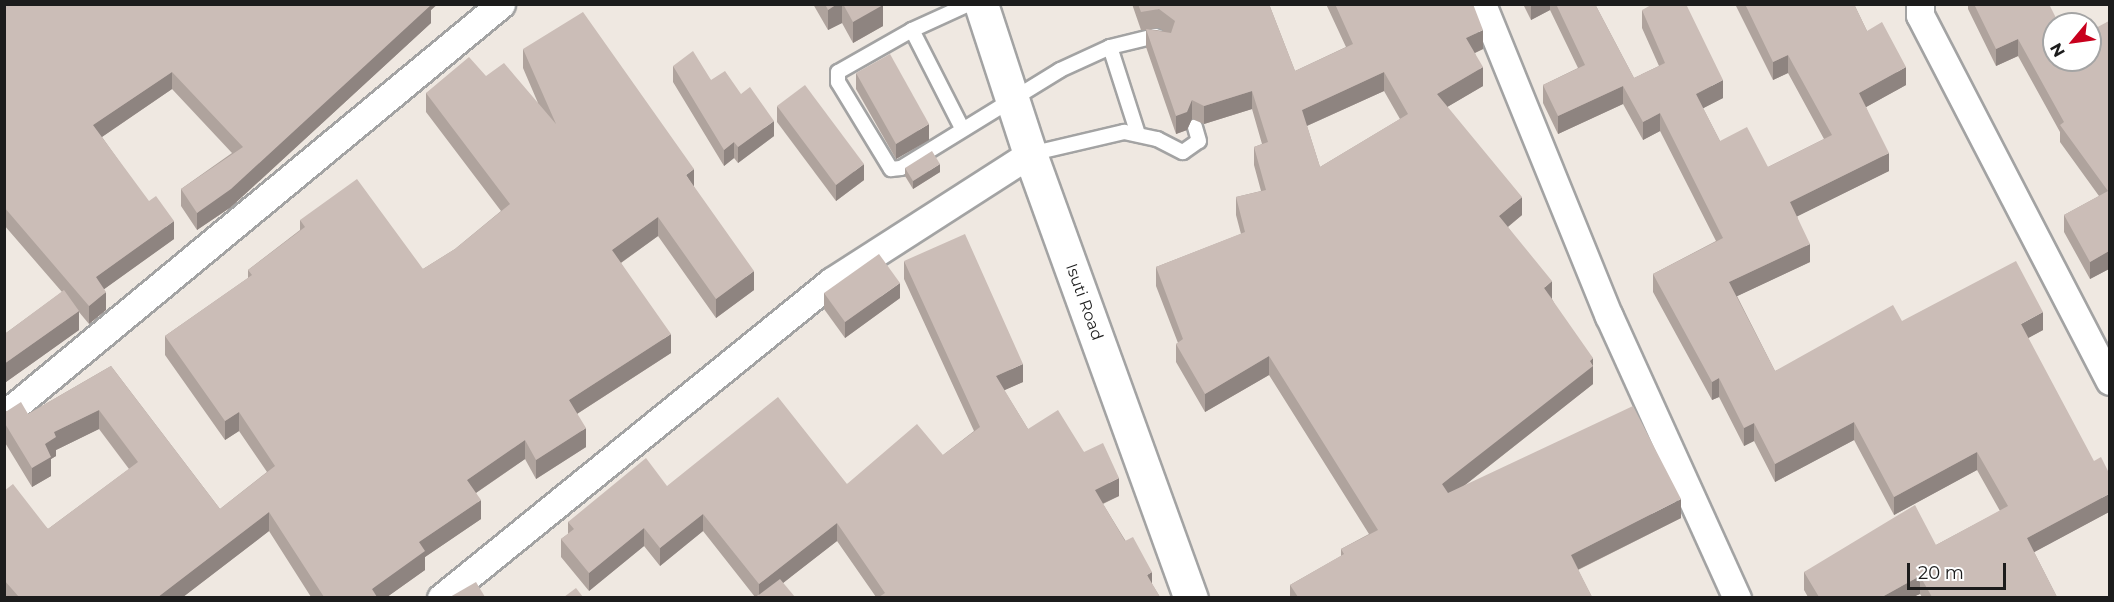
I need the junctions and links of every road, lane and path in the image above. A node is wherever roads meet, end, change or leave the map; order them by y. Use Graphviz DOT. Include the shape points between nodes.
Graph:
graph roads {
  1 [pos="501,4"];
  2 [pos="969,4"];
  3 [pos="981,4"];
  4 [pos="1482,4"];
  5 [pos="1920,4"];
  6 [pos="912,30"];
  7 [pos="1167,43"];
  8 [pos="1110,47"];
  9 [pos="1011,98"];
  10 [pos="1195,127"];
  11 [pos="962,128"];
  12 [pos="1138,134"];
  13 [pos="1030,154"];
  14 [pos="2100,339"];
  15 [pos="2109,381"];
  16 [pos="4,415"];
  17 [pos="441,597"];
  18 [pos="1191,597"];
  19 [pos="1737,597"];
  1 -- 16 [label="street"];
  2 -- 6 [label="lane"];
  3 -- 9 [label="street, Isuti Road"];
  4 -- 19 [label="street" via="1609,316"];
  5 -- 14 [label="street" via="1920,15"];
  6 -- 11 [label="lane"];
  6 -- 11 [label="lane" via="846,66 838,72 838,82 891,169 901,168"];
  7 -- 8 [label="lane" via="1155,36"];
  8 -- 9 [label="lane"];
  8 -- 12 [label="lane"];
  9 -- 11 [label="lane"];
  9 -- 13 [label="street, Isuti Road"];
  10 -- 12 [label="lane" via="1199,141 1183,152"];
  12 -- 13 [label="lane" via="1101,136"];
  13 -- 17 [label="street" via="832,280"];
  13 -- 18 [label="street, Isuti Road"];
  14 -- 15 [label="street"];
}
